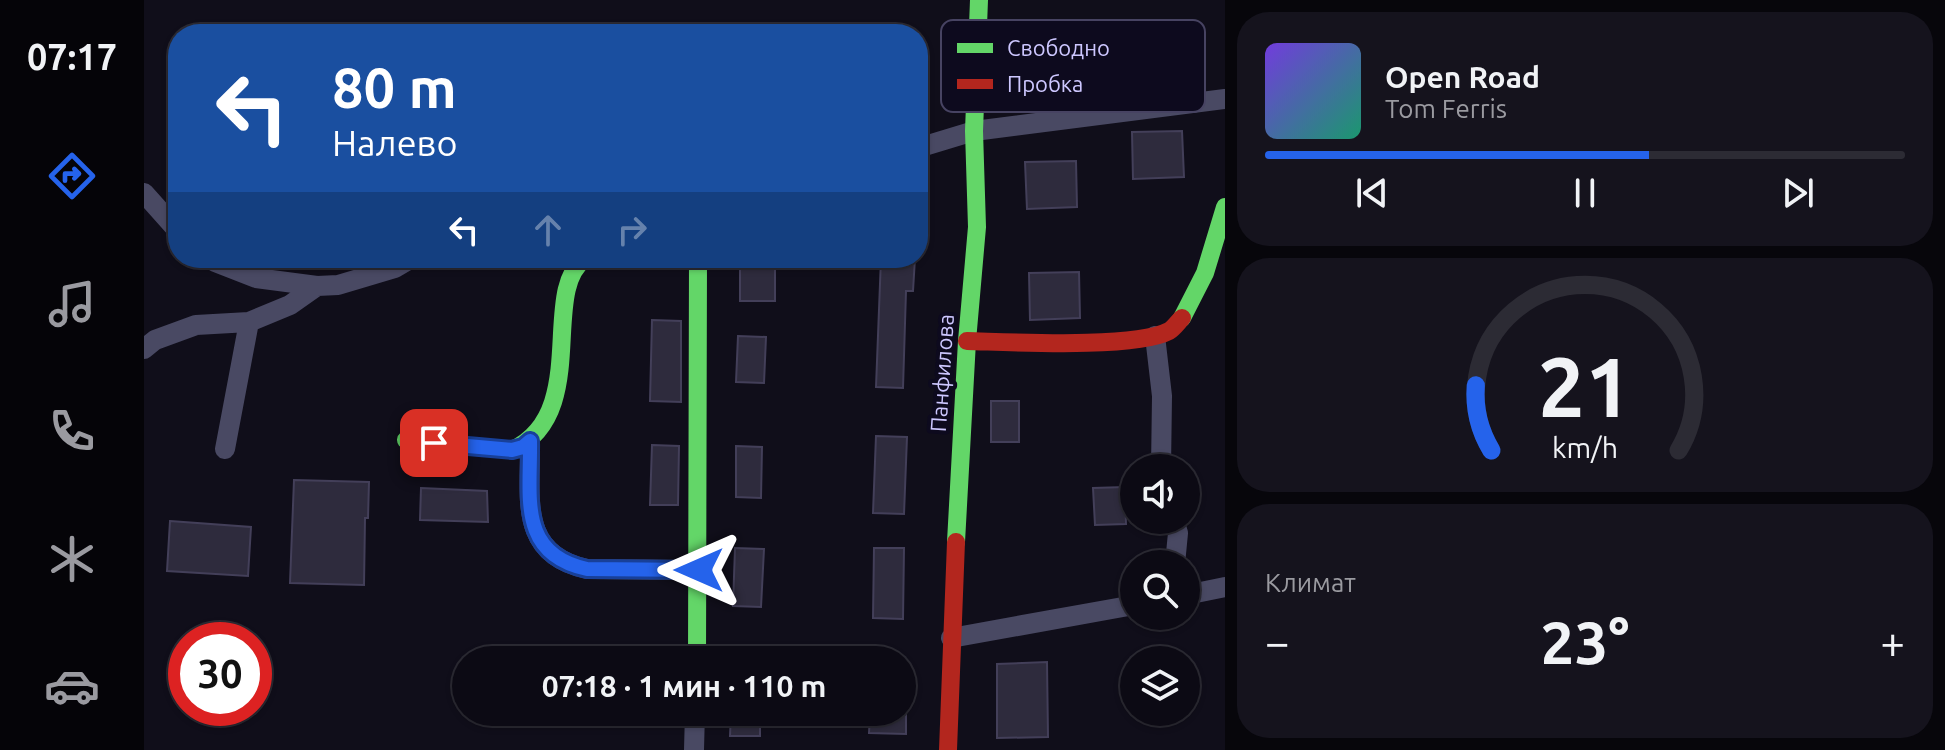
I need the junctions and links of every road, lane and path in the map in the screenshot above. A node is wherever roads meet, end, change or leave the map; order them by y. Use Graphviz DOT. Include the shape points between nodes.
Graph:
graph roads {
  1 [pos="976,112"];
  2 [pos="1138,112"];
  3 [pos="974,131"];
  4 [pos="928,145"];
  5 [pos="144,193"];
  6 [pos="1225,208"];
  7 [pos="168,220"];
  8 [pos="230,268"];
  9 [pos="395,268"];
  10 [pos="573,268"];
  11 [pos="698,268"];
  12 [pos="317,286"];
  13 [pos="249,322"];
  14 [pos="1155,336"];
  15 [pos="967,341"];
  16 [pos="144,349"];
  17 [pos="406,440"];
  18 [pos="530,441"];
  19 [pos="225,449"];
  20 [pos="1161,454"];
  21 [pos="699,570"];
  22 [pos="1225,587"];
  23 [pos="1200,592"];
  24 [pos="1120,608"];
  25 [pos="951,638"];
  26 [pos="697,646"];
  27 [pos="695,726"];
  28 [pos="694,750"];
  29 [pos="948,750"];
  1 -- 3 [label="street, Панфилова"];
  2 -- 3 [label="street"];
  3 -- 4 [label="street"];
  3 -- 15 [label="street, Панфилова" via="977,227"];
  5 -- 7 [label="street"];
  6 -- 14 [label="street" via="1187,311 1169,331"];
  8 -- 12 [label="street" via="256,278"];
  9 -- 12 [label="street"];
  10 -- 18 [label="street" via="563,305 565,333 553,401"];
  11 -- 21 [label="street"];
  12 -- 13 [label="street" via="290,305"];
  13 -- 16 [label="street" via="196,325"];
  13 -- 19 [label="street"];
  14 -- 15 [label="street"];
  14 -- 20 [label="street"];
  15 -- 25 [label="street, Панфилова"];
  17 -- 18 [label="street" via="512,450"];
  18 -- 21 [label="street" via="532,527 542,545 571,566 587,569"];
  21 -- 26 [label="street"];
  22 -- 23 [label="street"];
  24 -- 25 [label="street"];
  25 -- 29 [label="street, Панфилова"];
  27 -- 28 [label="street"];
}
